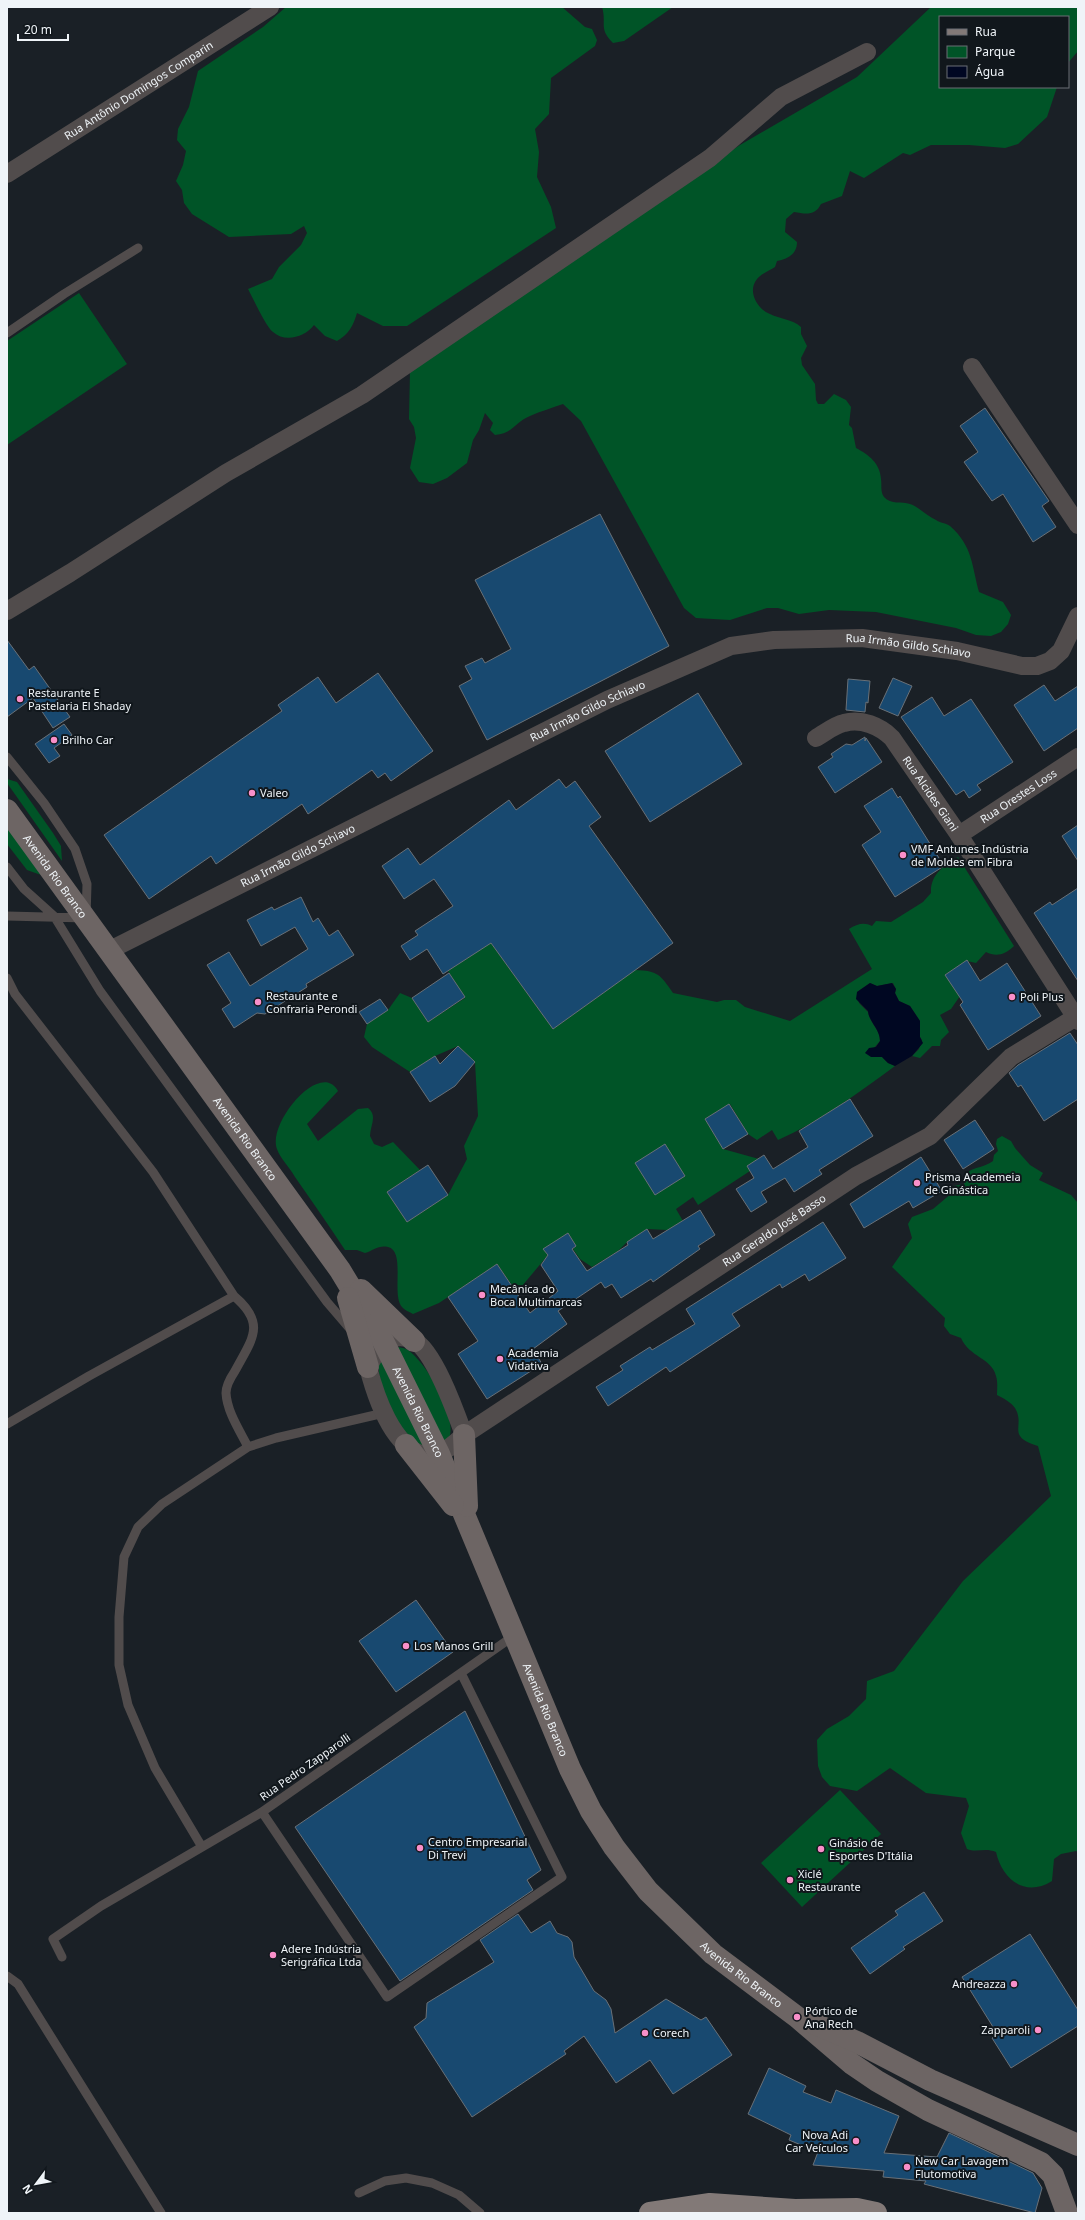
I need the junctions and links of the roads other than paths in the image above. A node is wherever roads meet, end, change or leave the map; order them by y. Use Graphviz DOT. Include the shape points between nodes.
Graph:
graph roads {
  1 [pos="270,7"];
  2 [pos="867,52"];
  3 [pos="7,174"];
  4 [pos="138,248"];
  5 [pos="7,332"];
  6 [pos="972,367"];
  7 [pos="1078,525"];
  8 [pos="7,611"];
  9 [pos="1078,616"];
  10 [pos="816,738"];
  11 [pos="7,757"];
  12 [pos="1078,757"];
  13 [pos="7,810"];
  14 [pos="959,835"];
  15 [pos="7,867"];
  16 [pos="7,916"];
  17 [pos="54,916"];
  18 [pos="86,918"];
  19 [pos="110,950"];
  20 [pos="7,978"];
  21 [pos="1077,1019"];
  22 [pos="340,1270"];
  23 [pos="234,1296"];
  24 [pos="383,1341"];
  25 [pos="414,1341"];
  26 [pos="361,1342"];
  27 [pos="368,1367"];
  28 [pos="384,1413"];
  29 [pos="7,1424"];
  30 [pos="464,1435"];
  31 [pos="406,1445"];
  32 [pos="248,1447"];
  33 [pos="439,1454"];
  34 [pos="468,1523"];
  35 [pos="514,1635"];
  36 [pos="460,1673"];
  37 [pos="262,1812"];
  38 [pos="202,1847"];
  39 [pos="62,1957"];
  40 [pos="7,1976"];
  41 [pos="797,2017"];
  42 [pos="1078,2145"];
  43 [pos="359,2193"];
  44 [pos="800,2211"];
  45 [pos="161,2213"];
  46 [pos="480,2213"];
  47 [pos="650,2213"];
  48 [pos="876,2213"];
  49 [pos="1067,2213"];
  1 -- 3 [label="street, Rua Antônio Domingos Comparin"];
  2 -- 8 [label="street" via="781,97 710,158 362,395 226,474"];
  4 -- 5 [label="lane"];
  6 -- 7 [label="street"];
  9 -- 19 [label="street, Rua Irmão Gildo Schiavo" via="1061,651 1050,661 1037,666 1022,666 958,651 862,638 774,640 731,646 607,700"];
  10 -- 14 [label="street, Rua Alcides Giani" via="842,723 851,722 868,724 885,731"];
  11 -- 18 [label="lane" via="44,802 76,849 87,884"];
  12 -- 14 [label="street, Rua Orestes Loss"];
  13 -- 18 [label="main road, Avenida Rio Branco"];
  14 -- 21 [label="street, Rua Alcides Giani"];
  15 -- 17 [label="lane" via="24,889"];
  16 -- 17 [label="lane"];
  17 -- 18 [label="lane"];
  17 -- 26 [label="lane" via="105,997 326,1302"];
  18 -- 19 [label="main road, Avenida Rio Branco"];
  19 -- 22 [label="main road, Avenida Rio Branco"];
  20 -- 23 [label="lane" via="15,994 153,1172"];
  21 -- 30 [label="street, Rua Geraldo José Basso" via="1011,1057 930,1136 856,1176"];
  22 -- 24 [label="main road, Avenida Rio Branco"];
  22 -- 25 [label="main road"];
  22 -- 26 [label="main road"];
  23 -- 29 [label="lane"];
  23 -- 32 [label="lane" via="248,1308 254,1329 226,1392 230,1409"];
  24 -- 25 [label="street" via="400,1337"];
  24 -- 27 [label="street"];
  24 -- 33 [label="main road, Avenida Rio Branco"];
  25 -- 30 [label="street" via="427,1355 442,1379"];
  26 -- 27 [label="main road"];
  27 -- 28 [label="street"];
  28 -- 31 [label="street"];
  28 -- 32 [label="lane"];
  30 -- 33 [label="street, Rua Geraldo José Basso"];
  30 -- 34 [label="main road"];
  31 -- 33 [label="street" via="424,1456"];
  31 -- 34 [label="main road"];
  32 -- 38 [label="lane" via="162,1504 138,1527 124,1557 119,1617 119,1665 128,1705 155,1768"];
  33 -- 34 [label="main road, Avenida Rio Branco"];
  34 -- 35 [label="main road, Avenida Rio Branco"];
  35 -- 36 [label="lane, Rua Pedro Zapparolli"];
  35 -- 41 [label="main road, Avenida Rio Branco" via="570,1770 591,1812 614,1847 648,1891 713,1954"];
  36 -- 37 [label="lane, Rua Pedro Zapparolli"];
  36 -- 37 [label="lane" via="562,1877 555,1882 386,1997"];
  37 -- 38 [label="lane, Rua Pedro Zapparolli"];
  38 -- 39 [label="lane, Rua Pedro Zapparolli" via="101,1906 53,1939"];
  40 -- 45 [label="lane" via="18,1984"];
  41 -- 42 [label="main road, Avenida Rio Branco" via="857,2042 930,2080"];
  41 -- 49 [label="main road, Avenida Rio Branco" via="852,2064 877,2081 928,2110 1041,2163 1053,2175"];
  43 -- 46 [label="lane" via="385,2181 406,2178 432,2183 459,2195"];
  44 -- 47 [label="main road" via="710,2204"];
  44 -- 48 [label="main road" via="857,2209"];
}
